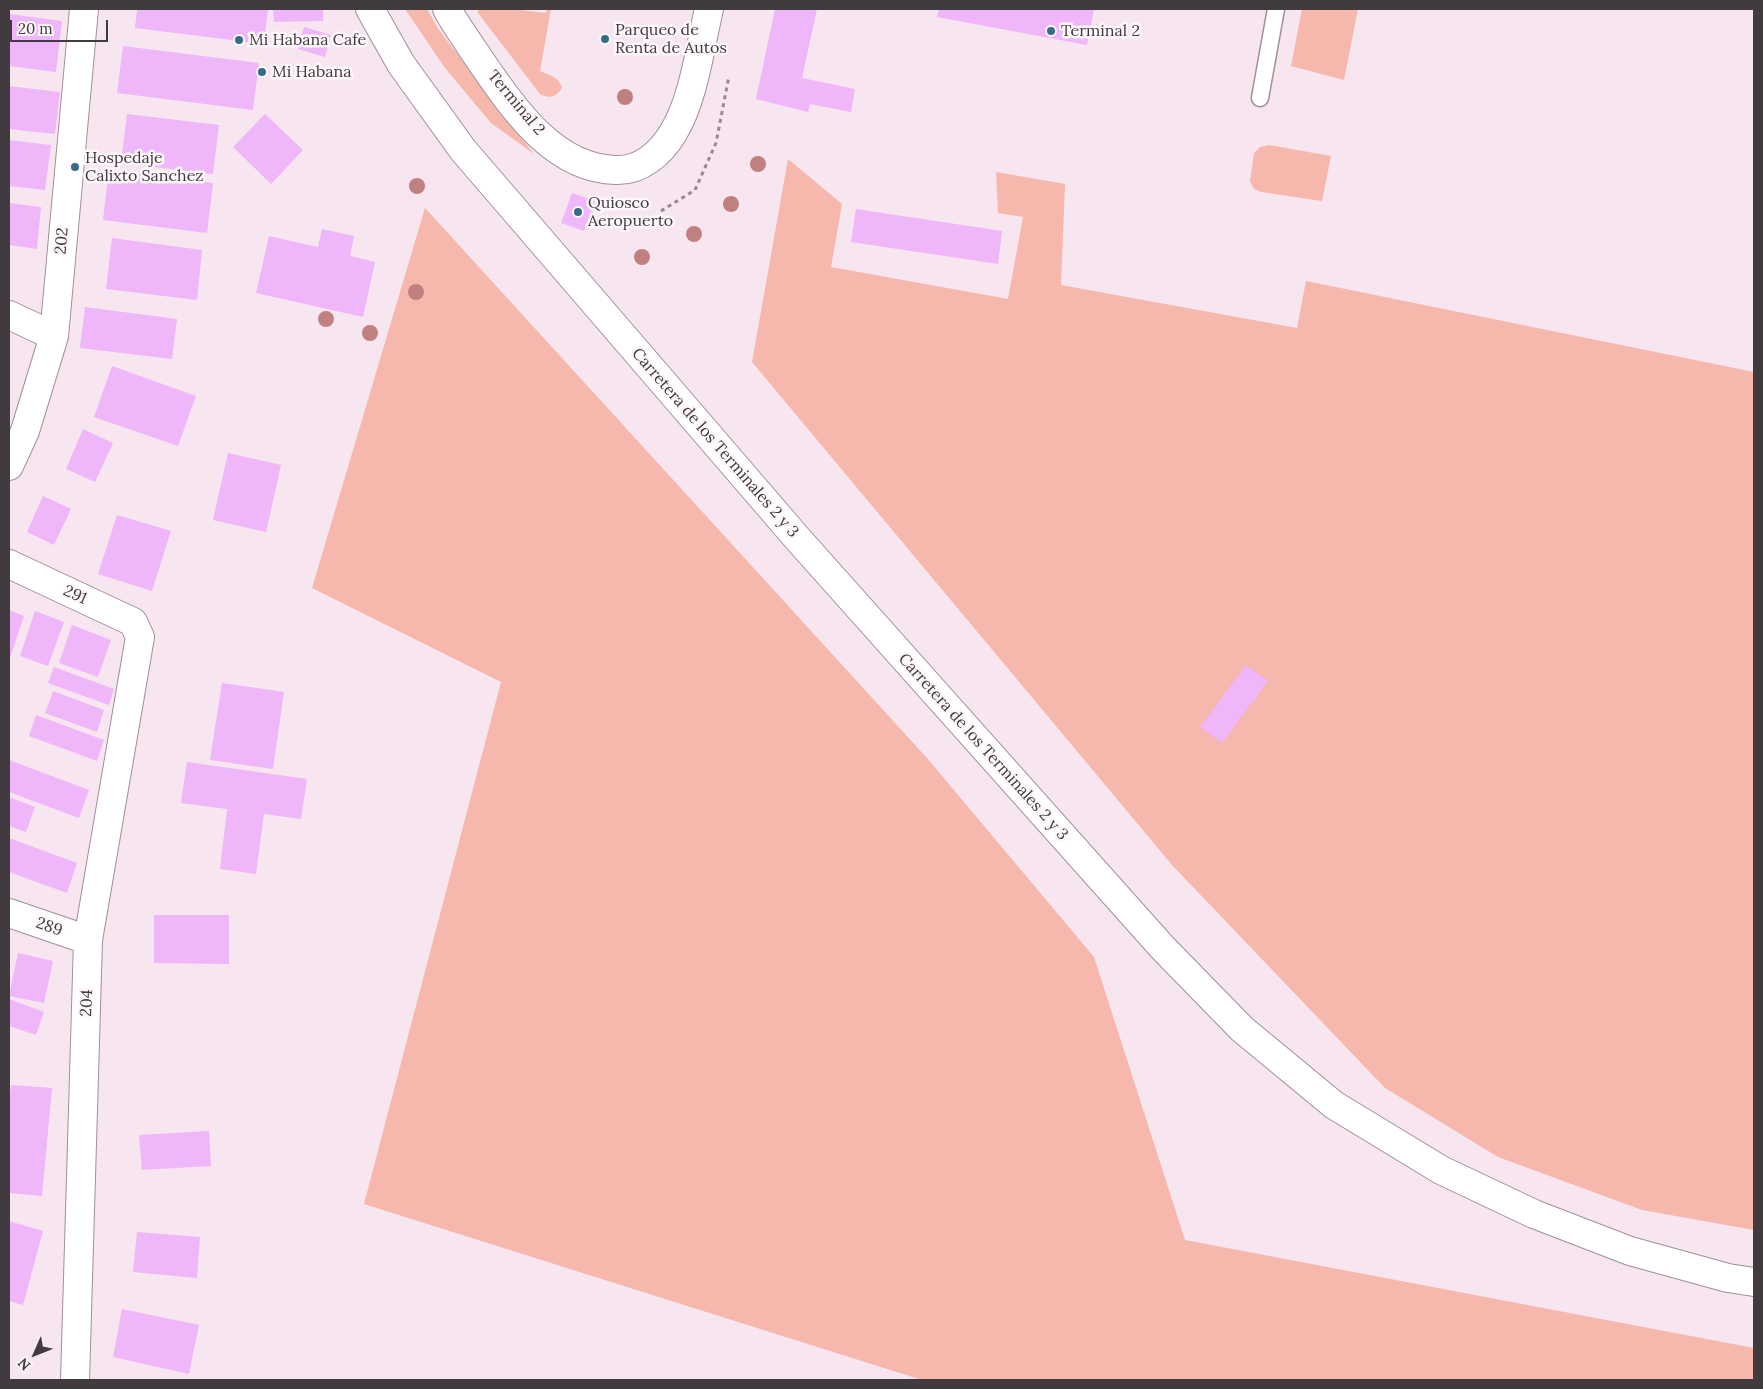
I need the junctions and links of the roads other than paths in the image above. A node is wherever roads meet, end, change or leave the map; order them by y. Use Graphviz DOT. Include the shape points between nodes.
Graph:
graph roads {
  1 [pos="84,9"];
  2 [pos="370,9"];
  3 [pos="447,9"];
  4 [pos="708,9"];
  5 [pos="1276,9"];
  6 [pos="1260,98"];
  7 [pos="9,315"];
  8 [pos="54,336"];
  9 [pos="9,466"];
  10 [pos="9,564"];
  11 [pos="137,630"];
  12 [pos="9,913"];
  13 [pos="88,940"];
  14 [pos="1754,1282"];
  15 [pos="76,1380"];
  1 -- 8 [label="street, 202"];
  2 -- 14 [label="street, Carretera de los Terminales 2 y 3" via="401,64 469,158 797,538 1162,947 1242,1029 1334,1105 1442,1170 1534,1214 1630,1251"];
  3 -- 4 [label="street, Terminal 2" via="495,81 532,127 562,153 606,170 633,168 654,156 674,131 686,105"];
  5 -- 6 [label="lane"];
  7 -- 8 [label="street"];
  8 -- 9 [label="street, 202" via="25,431"];
  10 -- 11 [label="street, 291" via="133,622"];
  11 -- 13 [label="street, 204" via="140,637"];
  12 -- 13 [label="street, 289"];
  13 -- 15 [label="street, 204"];
}
